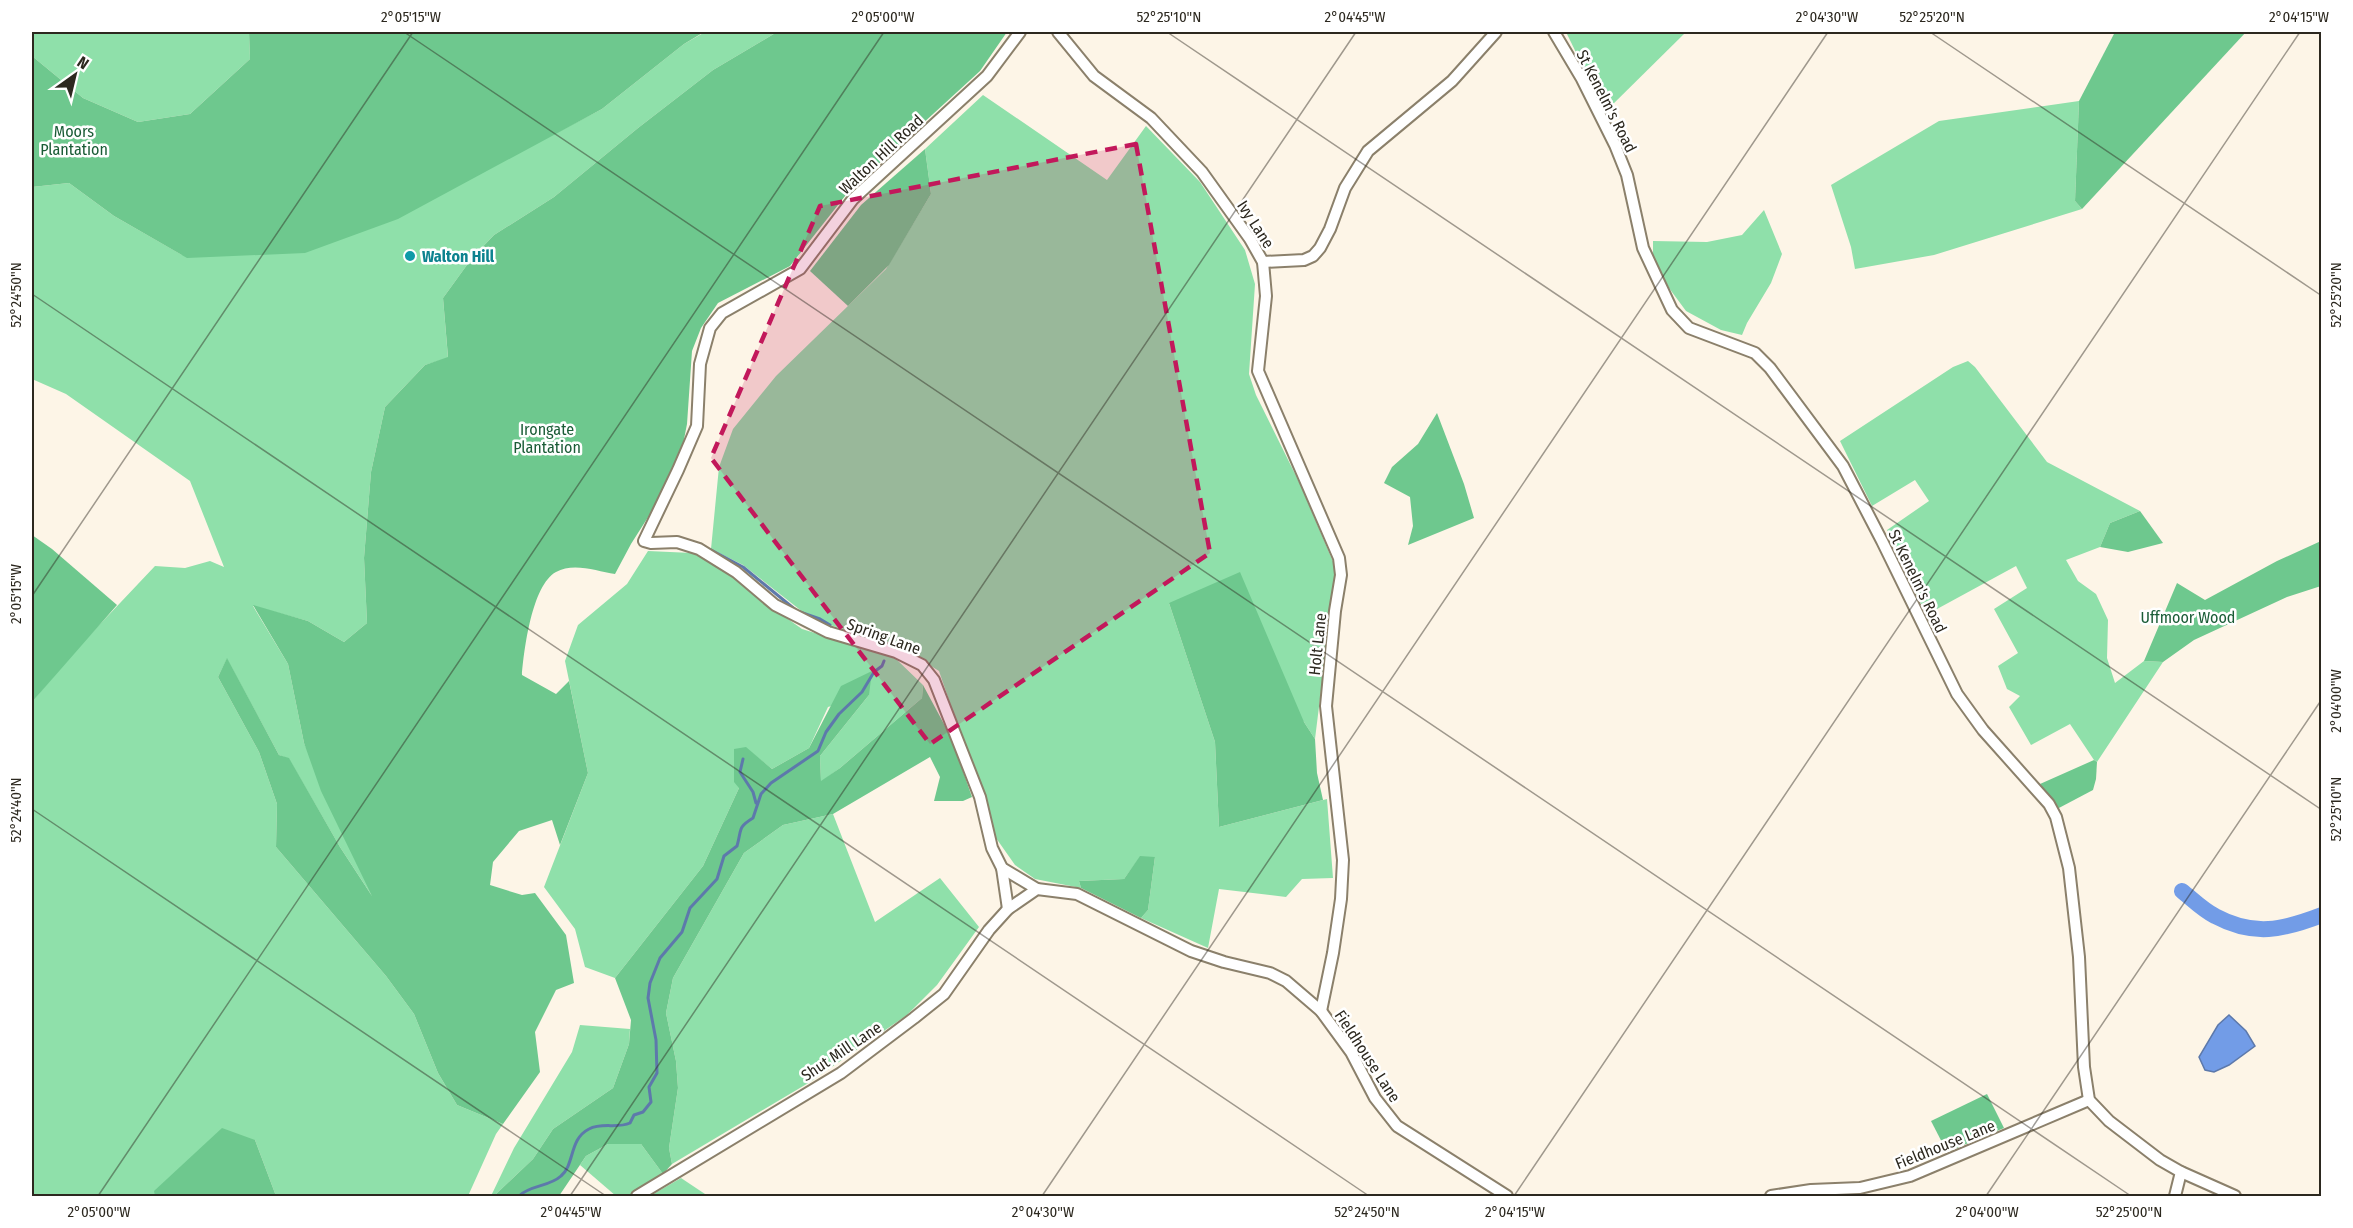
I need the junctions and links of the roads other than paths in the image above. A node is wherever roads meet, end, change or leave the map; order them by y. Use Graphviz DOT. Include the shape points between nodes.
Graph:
graph roads {
  1 [pos="1020,32"];
  2 [pos="1058,32"];
  3 [pos="1496,32"];
  4 [pos="1554,32"];
  5 [pos="1263,262"];
  6 [pos="644,541"];
  7 [pos="1002,868"];
  8 [pos="1033,891"];
  9 [pos="1008,909"];
  10 [pos="1321,1011"];
  11 [pos="2089,1100"];
  12 [pos="2181,1172"];
  13 [pos="637,1197"];
  14 [pos="1507,1197"];
  15 [pos="1771,1197"];
  16 [pos="2175,1197"];
  17 [pos="2235,1197"];
  1 -- 6 [label="street, Walton Hill Road" via="987,76 853,199 800,269 722,313 710,328 700,364 696,426"];
  2 -- 5 [label="street, Ivy Lane" via="1094,76 1150,118 1202,172"];
  3 -- 5 [label="street, Ivy Lane" via="1452,81 1368,151 1345,188 1330,229 1314,256"];
  4 -- 11 [label="street, St Kenelm's Road" via="1615,145 1627,176 1643,248 1671,310 1689,328 1755,353 1813,424 1848,475 1957,694 2056,817 2066,851 2074,913"];
  5 -- 10 [label="street, Holt Lane" via="1266,296 1258,371 1339,558 1341,575 1326,706 1343,860 1341,899"];
  6 -- 7 [label="street, Spring Lane" via="677,542 699,549 736,572 775,604 828,632 896,652 922,665 934,680 949,718"];
  7 -- 8 [label="street"];
  7 -- 9 [label="street, Spring Lane"];
  8 -- 9 [label="street, Shut Mill Lane"];
  8 -- 10 [label="street, Fieldhouse Lane" via="1077,894 1191,951 1270,973 1298,989"];
  9 -- 13 [label="street, Shut Mill Lane" via="944,994 914,1018 841,1073"];
  10 -- 14 [label="street, Fieldhouse Lane" via="1351,1052 1375,1098 1397,1125"];
  11 -- 12 [label="street" via="2137,1143"];
  11 -- 15 [label="street, Fieldhouse Lane" via="1910,1176 1860,1188"];
  12 -- 16 [label="street"];
  12 -- 17 [label="street"];
}
